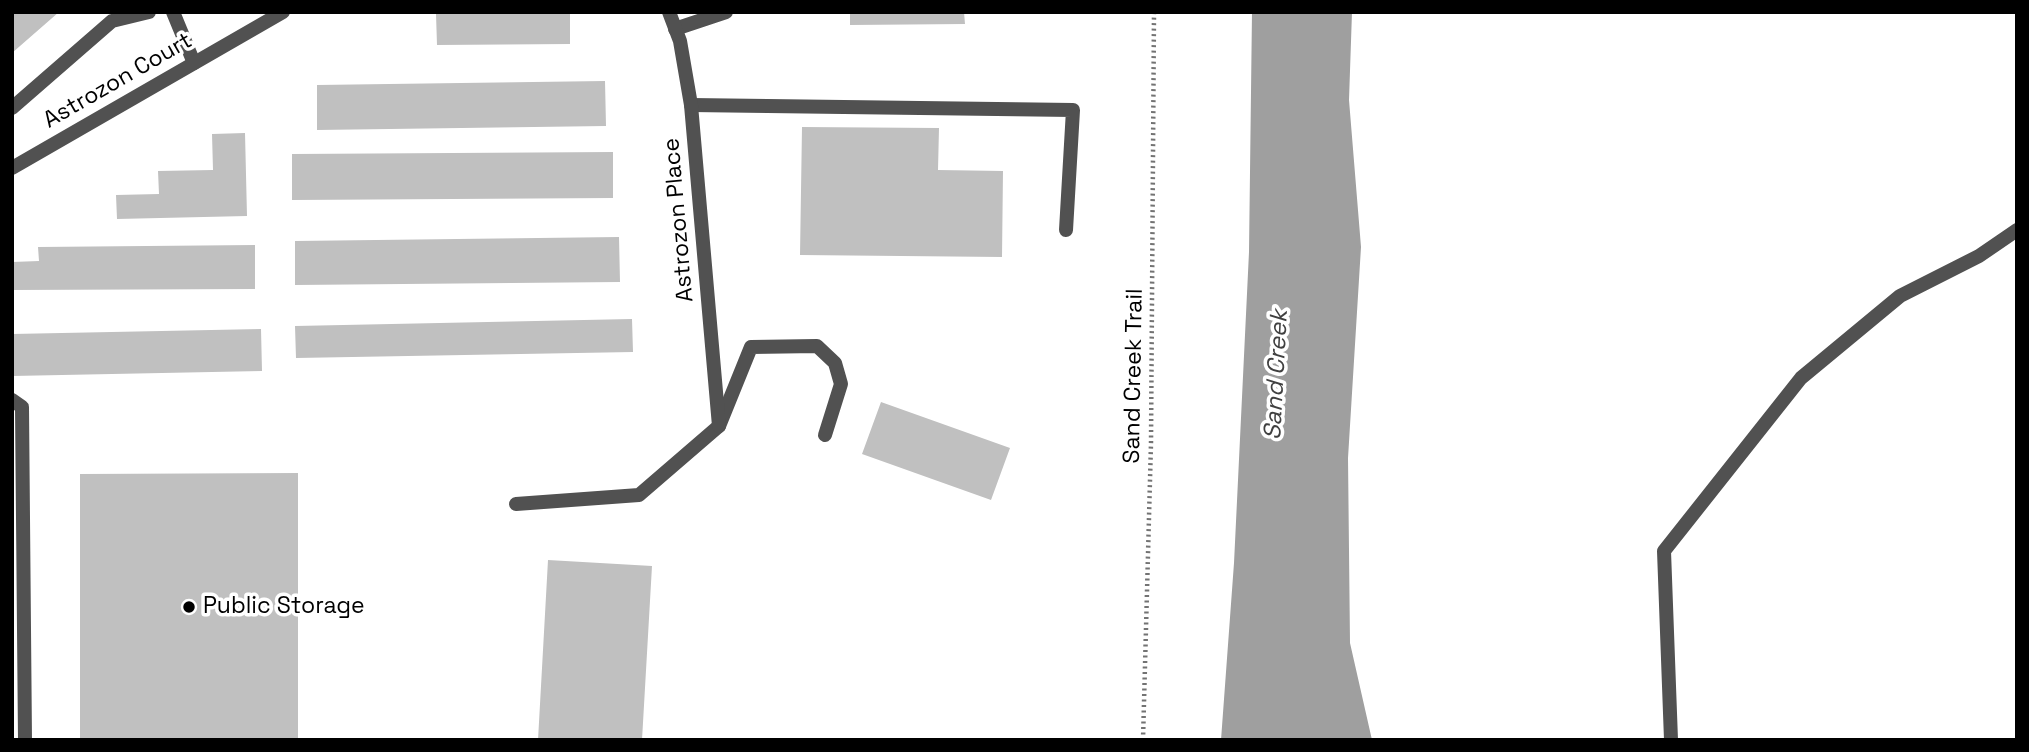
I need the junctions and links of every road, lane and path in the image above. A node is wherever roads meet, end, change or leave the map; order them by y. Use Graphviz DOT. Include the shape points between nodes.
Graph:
graph roads {
  1 [pos="149,12"];
  2 [pos="173,12"];
  3 [pos="283,12"];
  4 [pos="669,12"];
  5 [pos="726,12"];
  6 [pos="1154,12"];
  7 [pos="675,29"];
  8 [pos="194,63"];
  9 [pos="691,104"];
  10 [pos="12,108"];
  11 [pos="12,168"];
  12 [pos="1066,230"];
  13 [pos="2017,230"];
  14 [pos="12,400"];
  15 [pos="719,426"];
  16 [pos="825,435"];
  17 [pos="516,504"];
  18 [pos="17,690"];
  19 [pos="25,740"];
  20 [pos="1143,740"];
  21 [pos="1671,740"];
  1 -- 10 [label="street" via="112,21"];
  2 -- 8 [label="street"];
  3 -- 8 [label="street, Astrozon Court"];
  4 -- 7 [label="street, Astrozon Place"];
  5 -- 7 [label="street"];
  6 -- 20 [label="path, Sand Creek Trail" via="1151,443"];
  7 -- 9 [label="street, Astrozon Place"];
  8 -- 11 [label="street, Astrozon Court"];
  9 -- 12 [label="street" via="1073,110"];
  9 -- 15 [label="street, Astrozon Place"];
  13 -- 21 [label="street" via="1979,256 1900,296 1801,378 1664,551"];
  14 -- 18 [label="street" via="22,407"];
  15 -- 16 [label="street" via="751,347 817,346 835,363 841,384"];
  15 -- 17 [label="street" via="639,495"];
  18 -- 19 [label="street"];
}
